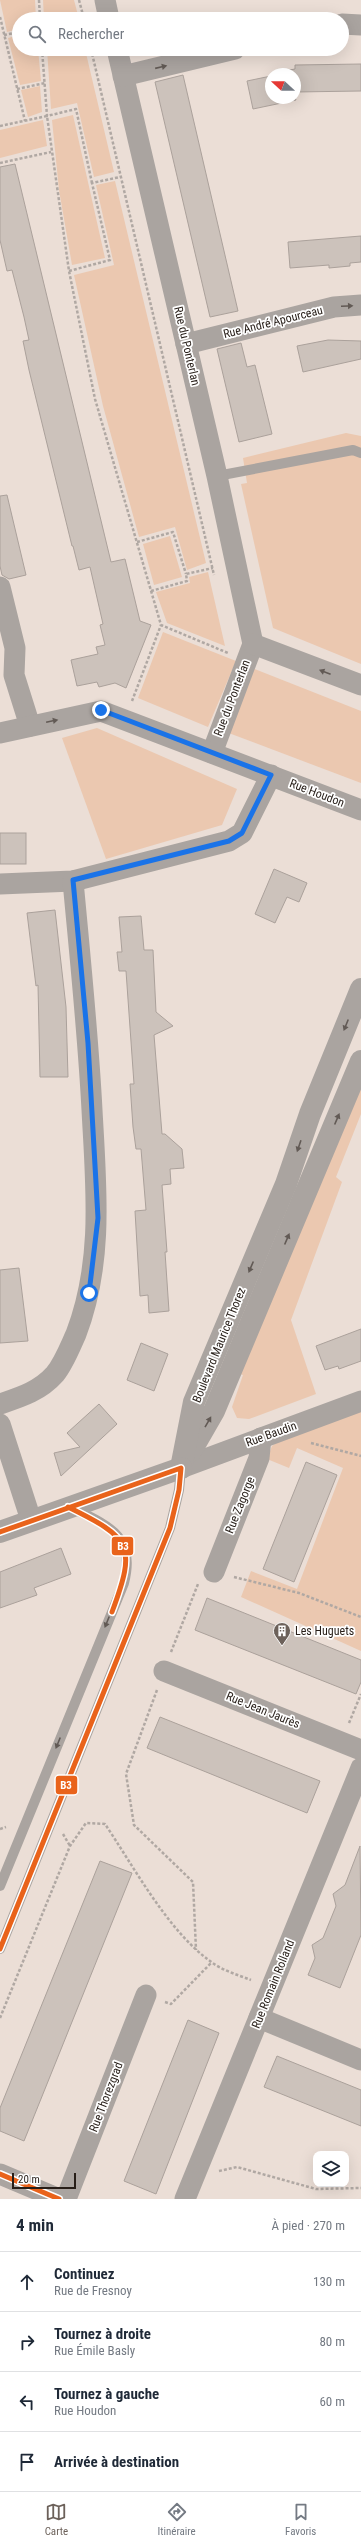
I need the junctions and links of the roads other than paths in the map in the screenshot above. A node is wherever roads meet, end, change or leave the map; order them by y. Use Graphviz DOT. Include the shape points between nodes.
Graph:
graph roads {
  1 [pos="105,0"];
  2 [pos="108,12"];
  3 [pos="349,25"];
  4 [pos="361,26"];
  5 [pos="118,56"];
  6 [pos="206,56"];
  7 [pos="123,76"];
  8 [pos="361,306"];
  9 [pos="186,344"];
  10 [pos="361,453"];
  11 [pos="217,476"];
  12 [pos="0,587"];
  13 [pos="253,644"];
  14 [pos="361,685"];
  15 [pos="30,726"];
  16 [pos="0,733"];
  17 [pos="212,753"];
  18 [pos="271,775"];
  19 [pos="361,810"];
  20 [pos="73,880"];
  21 [pos="0,884"];
  22 [pos="361,989"];
  23 [pos="361,1061"];
  24 [pos="361,1401"];
  25 [pos="0,1404"];
  26 [pos="0,1424"];
  27 [pos="261,1438"];
  28 [pos="181,1468"];
  29 [pos="68,1507"];
  30 [pos="31,1520"];
  31 [pos="0,1532"];
  32 [pos="214,1572"];
  33 [pos="164,1671"];
  34 [pos="361,1750"];
  35 [pos="361,1768"];
  36 [pos="0,1886"];
  37 [pos="0,1949"];
  38 [pos="146,1994"];
  39 [pos="259,2018"];
  40 [pos="360,2056"];
  41 [pos="0,2174"];
  42 [pos="59,2199"];
  43 [pos="66,2199"];
  44 [pos="185,2199"];
  1 -- 2 [label="street"];
  3 -- 4 [label="street"];
  5 -- 7 [label="street, Rue du Ponterlan"];
  7 -- 6 [label="street, one-way"];
  7 -- 9 [label="street, Rue du Ponterlan"];
  9 -- 8 [label="street, Rue André Apourceau, one-way" via="334,306"];
  9 -- 11 [label="street, Rue du Ponterlan"];
  10 -- 11 [label="lane" via="353,450"];
  11 -- 13 [label="street, Rue du Ponterlan"];
  12 -- 15 [label="street" via="15,648 14,675"];
  14 -- 13 [label="street, Rue du Ponterlan, one-way"];
  13 -- 17 [label="street, Rue du Ponterlan"];
  15 -- 16 [label="street, Rue Houdon"];
  15 -- 17 [label="street, Rue Houdon, one-way" via="101,710"];
  17 -- 18 [label="street, Rue Houdon"];
  18 -- 19 [label="street, Rue Houdon"];
  18 -- 20 [label="street" via="242,833 229,841"];
  20 -- 21 [label="street"];
  20 -- 25 [label="street" via="89,1051 98,1218 95,1257 89,1293 80,1324 56,1372 43,1385 25,1396"];
  22 -- 28 [label="street, Boulevard Maurice Thorez, one-way" via="310,1114 286,1184 194,1402"];
  28 -- 23 [label="street, Boulevard Maurice Thorez, one-way" via="214,1411"];
  24 -- 27 [label="street, Rue Baudin"];
  26 -- 30 [label="street"];
  27 -- 28 [label="street, Rue Baudin"];
  27 -- 32 [label="street, Rue Zagorge" via="259,1458"];
  28 -- 29 [label="street"];
  28 -- 37 [label="lane" via="170,1528"];
  29 -- 30 [label="street"];
  29 -- 36 [label="lane, one-way" via="112,1529 120,1537 128,1554 128,1566 124,1583"];
  30 -- 31 [label="street"];
  33 -- 34 [label="street, Rue Jean Jaurès"];
  35 -- 39 [label="street, Rue Romain Rolland"];
  38 -- 43 [label="street, Rue Thorezgrad"];
  39 -- 40 [label="street"];
  39 -- 44 [label="street, Rue Romain Rolland"];
  41 -- 42 [label="street"];
}
